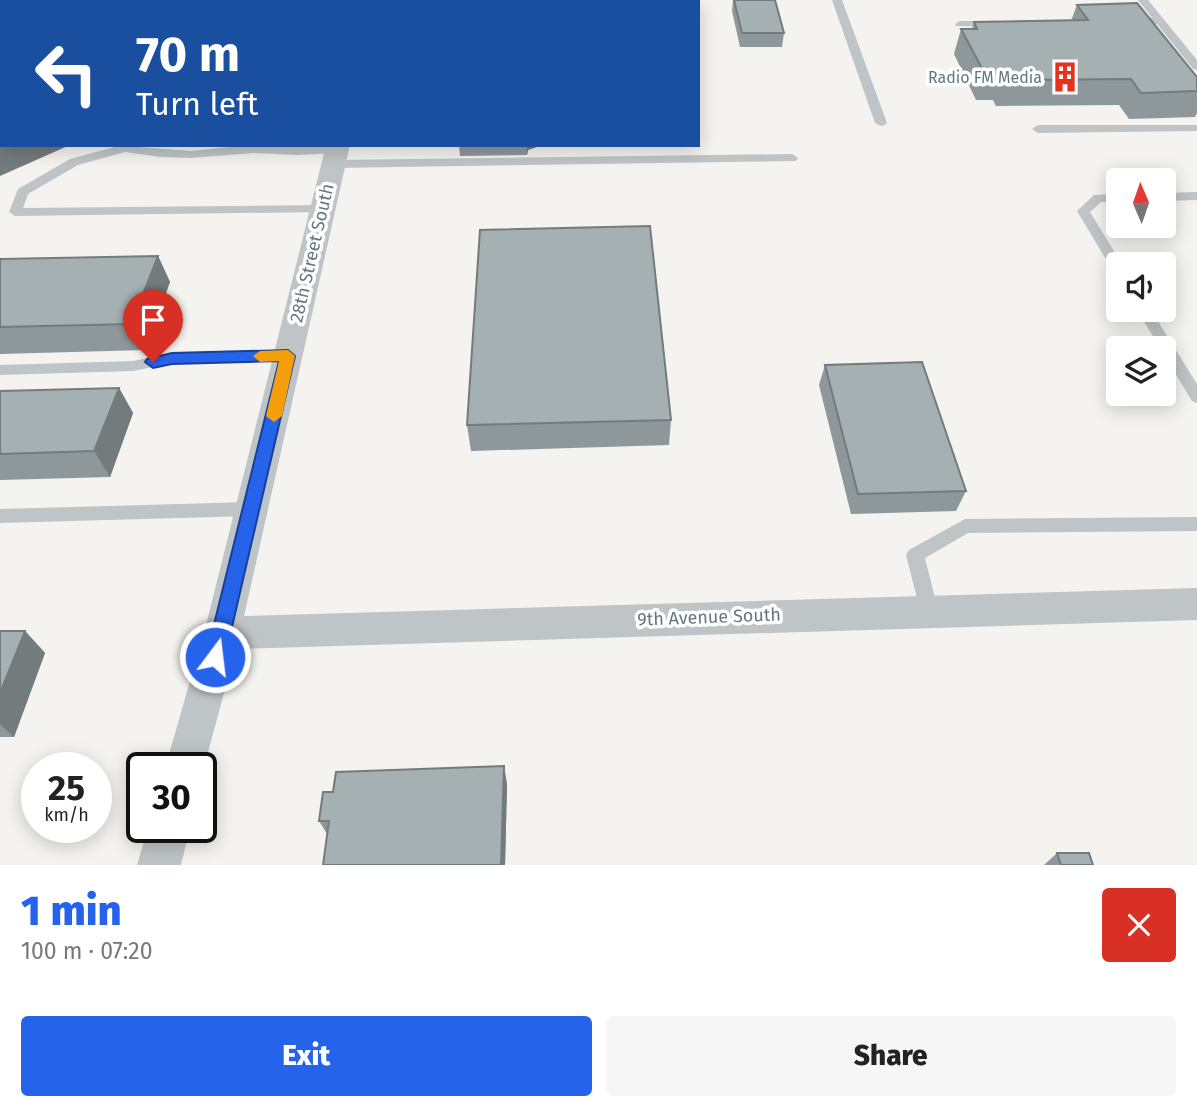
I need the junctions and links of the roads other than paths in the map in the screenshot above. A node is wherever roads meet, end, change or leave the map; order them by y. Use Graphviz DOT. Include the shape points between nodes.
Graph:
graph roads {
  1 [pos="838,0"];
  2 [pos="1143,0"];
  3 [pos="1160,21"];
  4 [pos="1120,22"];
  5 [pos="960,24"];
  6 [pos="1000,24"];
  7 [pos="1197,67"];
  8 [pos="881,123"];
  9 [pos="1197,128"];
  10 [pos="1038,129"];
  11 [pos="133,147"];
  12 [pos="254,147"];
  13 [pos="336,153"];
  14 [pos="792,158"];
  15 [pos="1197,196"];
  16 [pos="1176,197"];
  17 [pos="1106,198"];
  18 [pos="323,208"];
  19 [pos="1108,252"];
  20 [pos="1150,322"];
  21 [pos="288,356"];
  22 [pos="0,370"];
  23 [pos="1197,397"];
  24 [pos="251,509"];
  25 [pos="0,516"];
  26 [pos="1197,524"];
  27 [pos="1197,604"];
  28 [pos="929,610"];
  29 [pos="222,633"];
  30 [pos="189,752"];
  31 [pos="165,843"];
  32 [pos="159,865"];
  1 -- 8 [label="lane"];
  2 -- 3 [label="lane"];
  3 -- 4 [label="lane"];
  3 -- 7 [label="lane"];
  5 -- 6 [label="lane"];
  9 -- 10 [label="lane"];
  11 -- 12 [label="lane" via="157,155 195,155"];
  11 -- 18 [label="lane" via="74,162 22,192 15,212"];
  12 -- 13 [label="lane"];
  13 -- 14 [label="lane"];
  13 -- 18 [label="street, 28th Street South"];
  15 -- 16 [label="lane"];
  17 -- 19 [label="lane" via="1098,198 1083,211"];
  18 -- 21 [label="street, 28th Street South"];
  20 -- 23 [label="lane"];
  21 -- 22 [label="lane" via="172,358 133,366"];
  21 -- 24 [label="street, 28th Street South"];
  24 -- 25 [label="lane"];
  24 -- 29 [label="street, 28th Street South"];
  26 -- 28 [label="lane" via="965,526 915,555"];
  27 -- 28 [label="street, 9th Avenue South"];
  28 -- 29 [label="street, 9th Avenue South"];
  29 -- 30 [label="street, 28th Street South"];
  31 -- 32 [label="street"];
}
